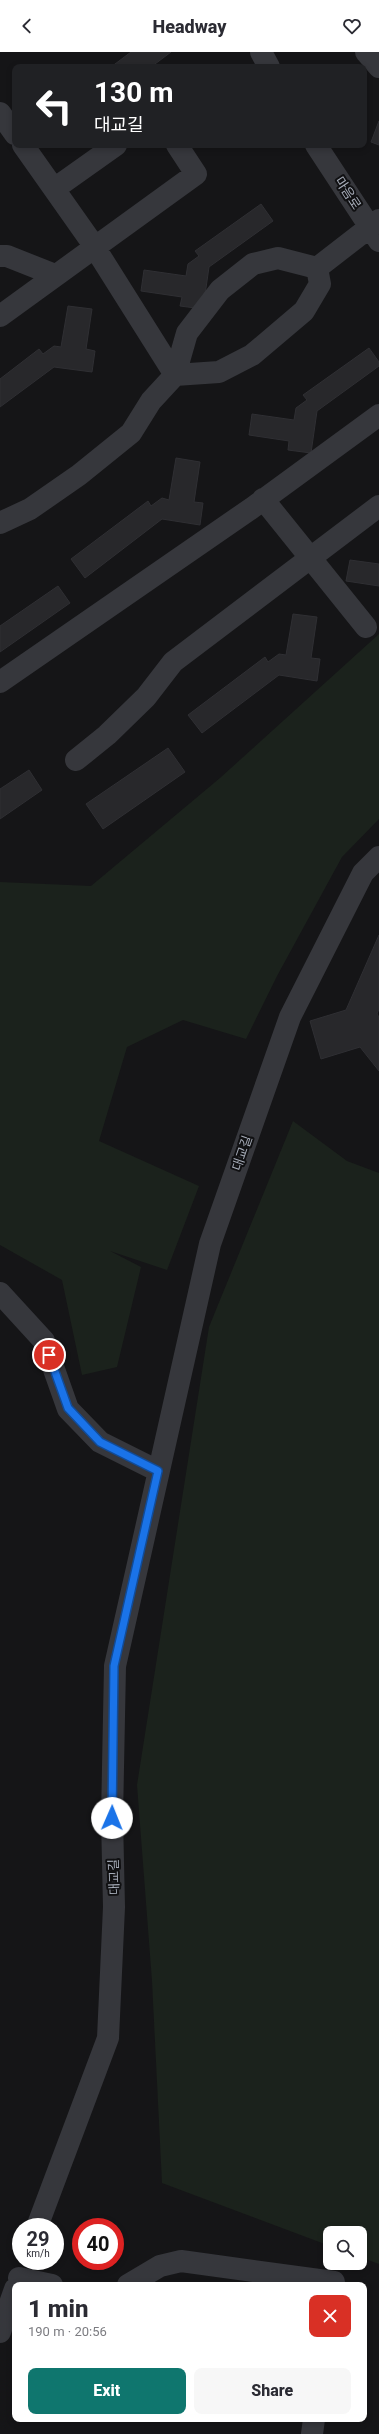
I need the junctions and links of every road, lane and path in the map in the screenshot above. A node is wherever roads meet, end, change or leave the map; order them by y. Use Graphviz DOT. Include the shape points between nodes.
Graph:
graph roads {
  1 [pos="261,52"];
  2 [pos="366,52"];
  3 [pos="268,64"];
  4 [pos="379,67"];
  5 [pos="0,113"];
  6 [pos="12,130"];
  7 [pos="25,148"];
  8 [pos="112,148"];
  9 [pos="179,148"];
  10 [pos="318,148"];
  11 [pos="54,189"];
  12 [pos="376,229"];
  13 [pos="94,247"];
  14 [pos="0,256"];
  15 [pos="317,268"];
  16 [pos="55,276"];
  17 [pos="0,316"];
  18 [pos="175,375"];
  19 [pos="379,415"];
  20 [pos="263,499"];
  21 [pos="379,506"];
  22 [pos="0,523"];
  23 [pos="311,558"];
  24 [pos="366,626"];
  25 [pos="0,682"];
  26 [pos="76,760"];
  27 [pos="379,857"];
  28 [pos="0,1293"];
  29 [pos="158,1471"];
  30 [pos="40,2218"];
  31 [pos="19,2278"];
  32 [pos="156,2279"];
  33 [pos="38,2282"];
  34 [pos="142,2282"];
  35 [pos="334,2282"];
  36 [pos="12,2298"];
  37 [pos="0,2332"];
  38 [pos="314,2422"];
  39 [pos="312,2434"];
  1 -- 3 [label="street"];
  2 -- 4 [label="street"];
  5 -- 6 [label="street"];
  7 -- 11 [label="street"];
  8 -- 11 [label="street"];
  9 -- 13 [label="street" via="196,174"];
  10 -- 12 [label="street, 마음로"];
  11 -- 13 [label="street"];
  12 -- 15 [label="street"];
  13 -- 16 [label="street"];
  13 -- 18 [label="street"];
  14 -- 16 [label="street" via="7,256"];
  15 -- 18 [label="street" via="320,284 304,311 252,355 219,372"];
  15 -- 18 [label="street" via="278,258 253,264 220,290 187,333"];
  16 -- 17 [label="street"];
  18 -- 22 [label="street" via="151,401 131,433 79,475 30,509"];
  19 -- 20 [label="street"];
  20 -- 23 [label="street"];
  20 -- 25 [label="street"];
  21 -- 23 [label="street"];
  23 -- 24 [label="street"];
  23 -- 26 [label="street" via="173,662 146,697 107,735"];
  27 -- 29 [label="street, 대교길" via="363,873 290,1017 210,1244"];
  28 -- 29 [label="street" via="44,1342 68,1408 100,1442"];
  29 -- 30 [label="street, 대교길" via="114,1666 114,1907 108,2038"];
  31 -- 33 [label="street"];
  32 -- 34 [label="street"];
  32 -- 35 [label="street" via="160,2266 181,2261"];
  36 -- 37 [label="street"];
  38 -- 39 [label="street"];
}
